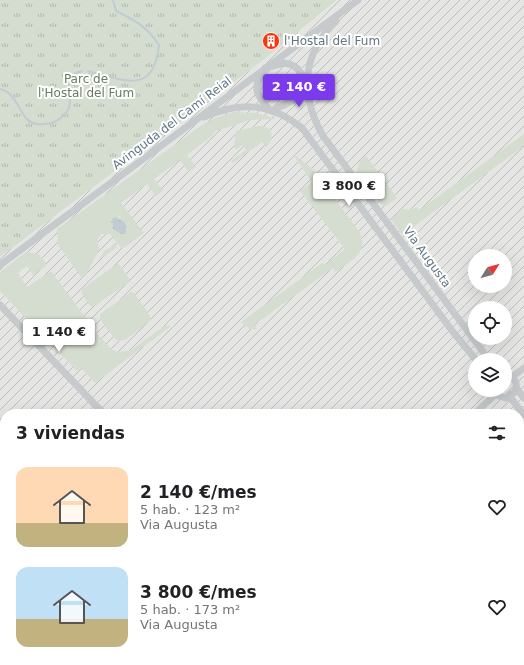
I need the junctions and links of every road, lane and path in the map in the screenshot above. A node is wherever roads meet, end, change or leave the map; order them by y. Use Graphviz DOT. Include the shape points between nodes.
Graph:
graph roads {
  1 [pos="355,2"];
  2 [pos="265,68"];
  3 [pos="306,83"];
  4 [pos="271,111"];
  5 [pos="191,123"];
  6 [pos="0,265"];
  7 [pos="0,304"];
  8 [pos="470,353"];
  9 [pos="484,353"];
  10 [pos="524,368"];
  11 [pos="512,374"];
  12 [pos="512,378"];
  13 [pos="517,389"];
  14 [pos="512,395"];
  15 [pos="490,397"];
  16 [pos="501,397"];
  17 [pos="510,397"];
  18 [pos="524,398"];
  19 [pos="99,409"];
  20 [pos="479,409"];
  21 [pos="519,409"];
  1 -- 2 [label="street, Avinguda del Camí Reial"];
  1 -- 3 [label="street, Via Augusta" via="316,44"];
  2 -- 3 [label="street, Via Augusta" via="276,64 292,65 298,68"];
  2 -- 4 [label="street" via="259,76 256,91"];
  2 -- 5 [label="street, Avinguda del Camí Reial"];
  3 -- 4 [label="street, Via Augusta" via="294,100"];
  3 -- 9 [label="street, Via Augusta" via="309,104 323,136"];
  4 -- 5 [label="street, Via Augusta" via="255,106 235,107 218,111"];
  4 -- 8 [label="street, Via Augusta" via="290,118 302,128"];
  5 -- 6 [label="street, Avinguda del Camí Reial"];
  7 -- 19 [label="street"];
  10 -- 11 [label="street"];
  12 -- 13 [label="street"];
  13 -- 14 [label="street"];
  13 -- 18 [label="street"];
  15 -- 20 [label="street"];
  16 -- 17 [label="street"];
  17 -- 21 [label="street"];
}
